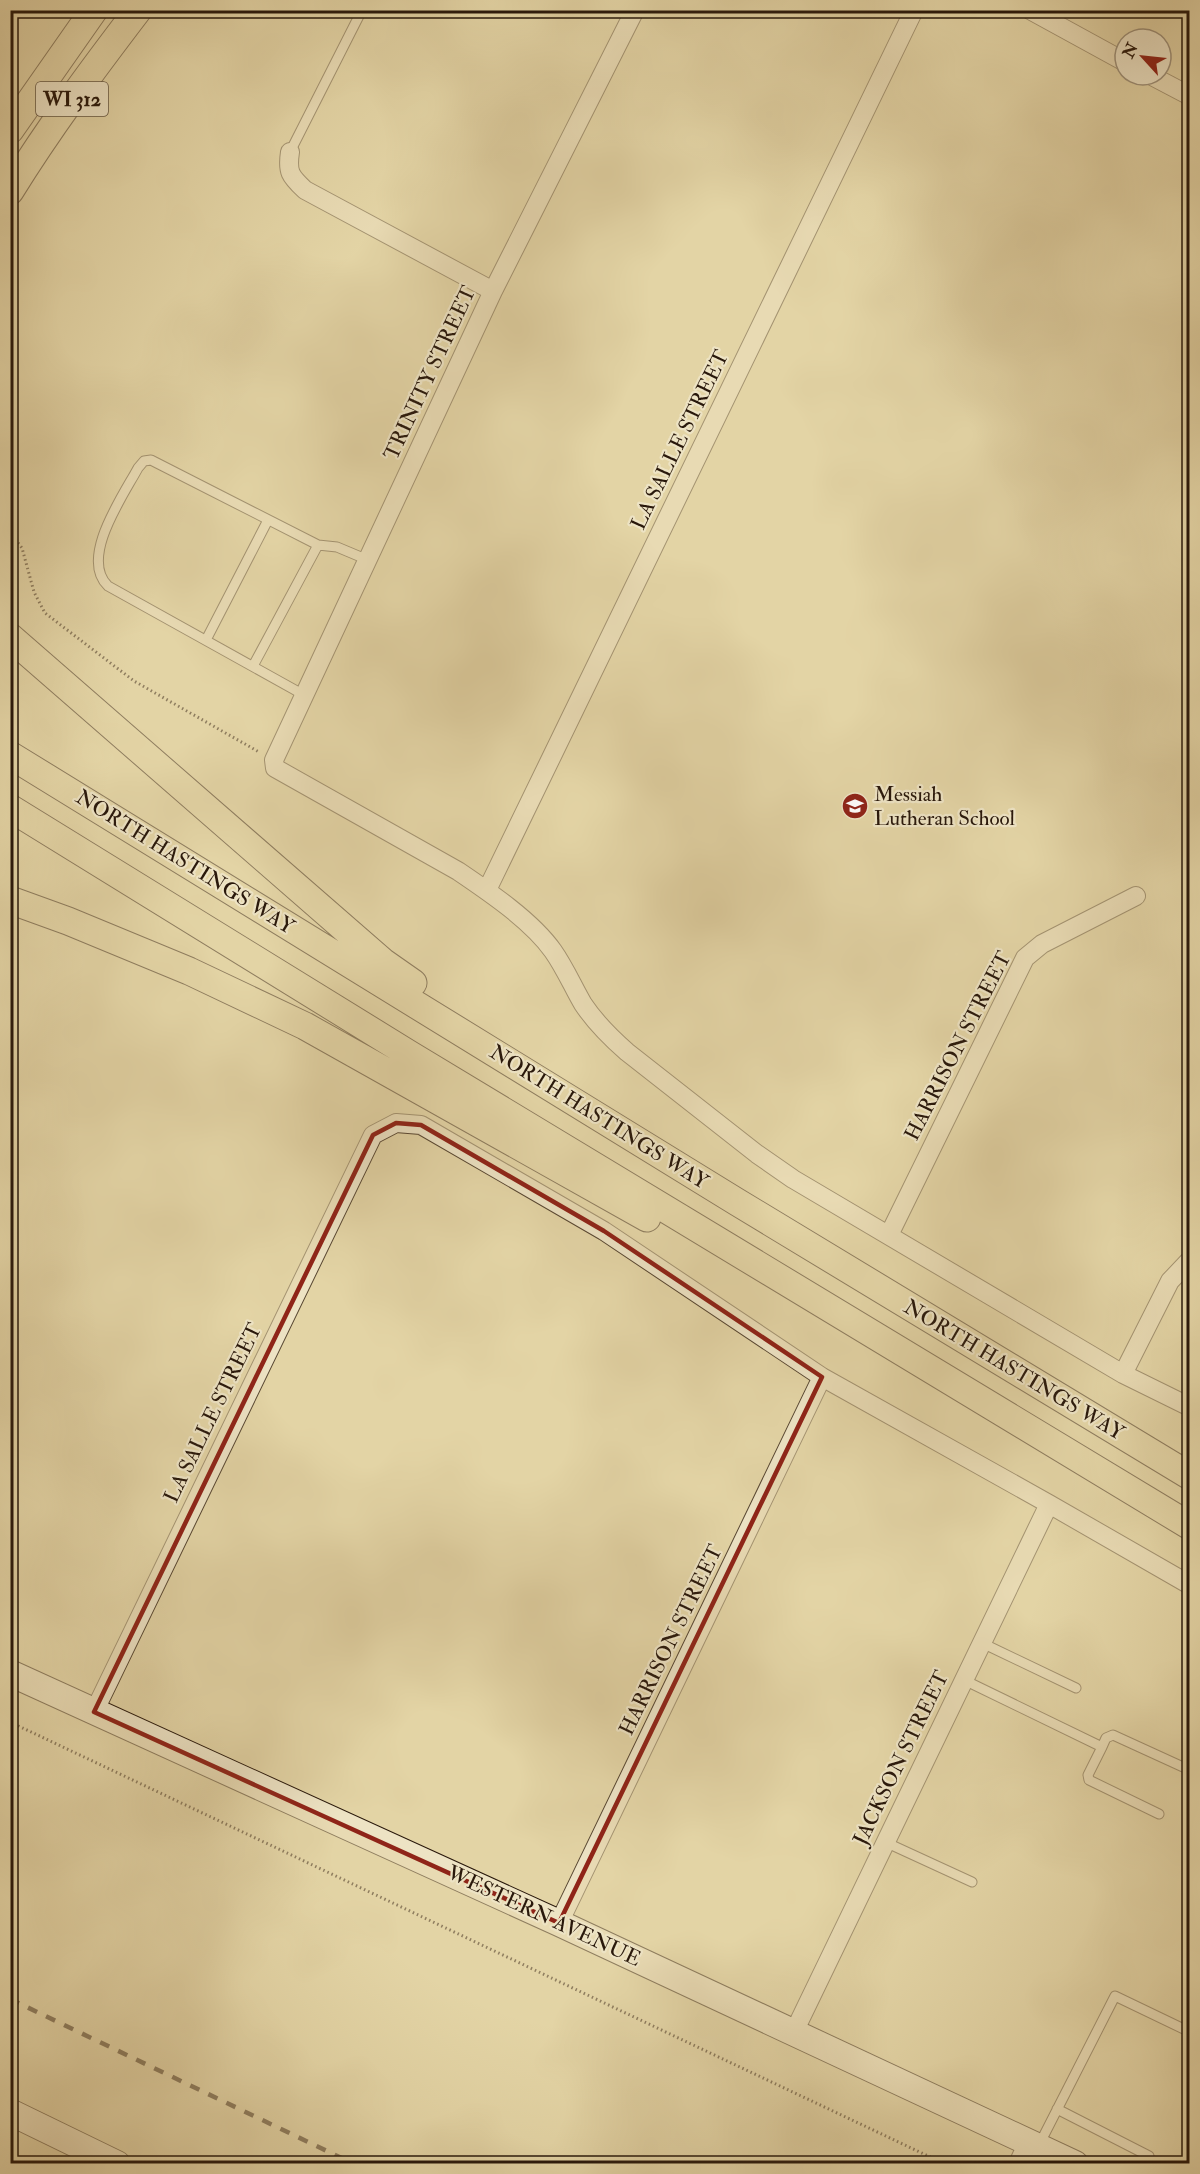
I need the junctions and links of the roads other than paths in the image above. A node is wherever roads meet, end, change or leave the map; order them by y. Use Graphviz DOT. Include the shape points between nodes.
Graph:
graph roads {
  1 [pos="94,10"];
  2 [pos="138,10"];
  3 [pos="362,10"];
  4 [pos="635,10"];
  5 [pos="914,10"];
  6 [pos="1030,10"];
  7 [pos="1113,55"];
  8 [pos="1173,87"];
  9 [pos="1190,96"];
  10 [pos="10,130"];
  11 [pos="290,152"];
  12 [pos="10,191"];
  13 [pos="493,291"];
  14 [pos="268,520"];
  15 [pos="318,545"];
  16 [pos="368,560"];
  17 [pos="10,637"];
  18 [pos="206,640"];
  19 [pos="253,666"];
  20 [pos="304,695"];
  21 [pos="10,755"];
  22 [pos="10,808"];
  23 [pos="487,890"];
  24 [pos="1136,896"];
  25 [pos="10,900"];
  26 [pos="737,1202"];
  27 [pos="889,1235"];
  28 [pos="1189,1261"];
  29 [pos="1123,1374"];
  30 [pos="822,1377"];
  31 [pos="1190,1407"];
  32 [pos="1044,1440"];
  33 [pos="1190,1476"];
  34 [pos="1049,1504"];
  35 [pos="1190,1526"];
  36 [pos="1190,1585"];
  37 [pos="982,1643"];
  38 [pos="10,1673"];
  39 [pos="964,1680"];
  40 [pos="1076,1688"];
  41 [pos="94,1712"];
  42 [pos="1102,1747"];
  43 [pos="1183,1767"];
  44 [pos="1159,1814"];
  45 [pos="885,1842"];
  46 [pos="972,1882"];
  47 [pos="559,1923"];
  48 [pos="794,2032"];
  49 [pos="1190,2032"];
  50 [pos="1057,2109"];
  51 [pos="10,2112"];
  52 [pos="1028,2151"];
  53 [pos="117,2163"];
  54 [pos="1075,2163"];
  55 [pos="1145,2163"];
  1 -- 10 [label="main road, WI 312"];
  2 -- 12 [label="main road, WI 312"];
  3 -- 11 [label="lane"];
  4 -- 13 [label="street, TRINITY STREET"];
  5 -- 23 [label="street, LA SALLE STREET"];
  6 -- 7 [label="street"];
  8 -- 9 [label="street"];
  11 -- 13 [label="street" via="291,177 305,190"];
  13 -- 16 [label="street, TRINITY STREET"];
  14 -- 15 [label="lane"];
  14 -- 18 [label="lane"];
  14 -- 18 [label="lane" via="151,460 138,468 109,524 100,542 97,566 101,580"];
  15 -- 16 [label="lane" via="336,547"];
  15 -- 19 [label="lane"];
  16 -- 20 [label="street, TRINITY STREET"];
  17 -- 26 [label="main road" via="383,962"];
  18 -- 19 [label="lane"];
  19 -- 20 [label="lane"];
  20 -- 23 [label="street, TRINITY STREET" via="274,759 278,771"];
  21 -- 26 [label="main road, NORTH HASTINGS WAY"];
  22 -- 32 [label="main road, NORTH HASTINGS WAY"];
  23 -- 27 [label="street" via="537,931 554,951 584,1005 627,1052 757,1154"];
  24 -- 27 [label="street, HARRISON STREET" via="1042,944 1025,957"];
  25 -- 32 [label="main road" via="189,971 305,1026"];
  26 -- 33 [label="main road, NORTH HASTINGS WAY"];
  27 -- 29 [label="street"];
  28 -- 29 [label="street" via="1170,1281"];
  29 -- 31 [label="street"];
  30 -- 34 [label="street"];
  30 -- 41 [label="street, LA SALLE STREET" via="604,1231 422,1125 396,1123 373,1135"];
  30 -- 47 [label="street, HARRISON STREET"];
  32 -- 35 [label="main road, NORTH HASTINGS WAY"];
  34 -- 36 [label="street"];
  34 -- 37 [label="street, JACKSON STREET"];
  37 -- 39 [label="street, JACKSON STREET"];
  37 -- 40 [label="lane"];
  38 -- 41 [label="street, WESTERN AVENUE"];
  39 -- 42 [label="lane"];
  39 -- 45 [label="street, JACKSON STREET"];
  41 -- 47 [label="street, WESTERN AVENUE"];
  42 -- 43 [label="lane" via="1106,1738 1113,1735"];
  42 -- 44 [label="lane" via="1089,1780"];
  45 -- 46 [label="lane"];
  45 -- 48 [label="street, JACKSON STREET"];
  47 -- 48 [label="street, WESTERN AVENUE"];
  48 -- 52 [label="street, WESTERN AVENUE"];
  49 -- 50 [label="lane" via="1115,1996"];
  50 -- 52 [label="lane"];
  50 -- 55 [label="lane" via="1149,2156"];
  51 -- 53 [label="street"];
  52 -- 54 [label="street, WESTERN AVENUE"];
}
